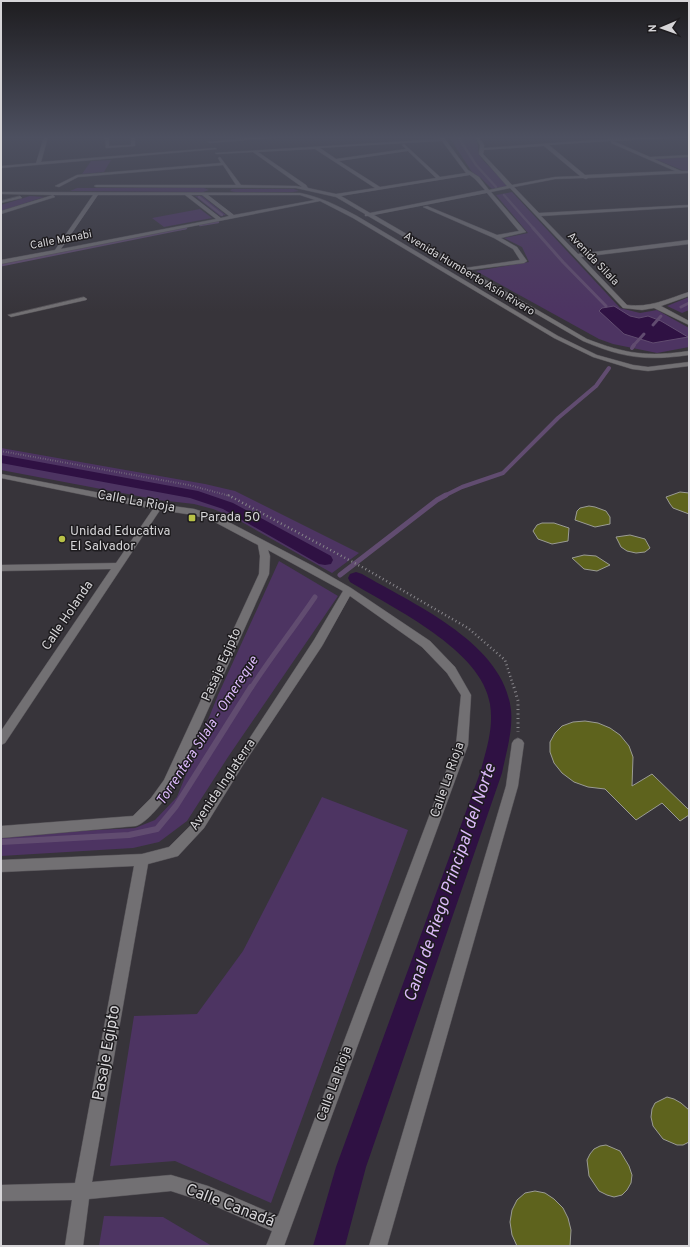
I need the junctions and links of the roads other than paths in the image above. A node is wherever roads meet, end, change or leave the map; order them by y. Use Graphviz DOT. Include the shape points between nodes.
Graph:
graph roads {
  1 [pos="24,195"];
  2 [pos="55,195"];
  3 [pos="95,195"];
  4 [pos="189,195"];
  5 [pos="206,195"];
  6 [pos="305,195"];
  7 [pos="334,195"];
  8 [pos="342,195"];
  9 [pos="477,195"];
  10 [pos="480,195"];
  11 [pos="492,195"];
  12 [pos="520,195"];
  13 [pos="337,196"];
  14 [pos="322,199"];
  15 [pos="1,202"];
  16 [pos="689,206"];
  17 [pos="425,208"];
  18 [pos="1,213"];
  19 [pos="369,214"];
  20 [pos="538,215"];
  21 [pos="233,216"];
  22 [pos="374,218"];
  23 [pos="220,219"];
  24 [pos="357,219"];
  25 [pos="496,237"];
  26 [pos="689,242"];
  27 [pos="689,248"];
  28 [pos="57,251"];
  29 [pos="577,256"];
  30 [pos="582,261"];
  31 [pos="1,262"];
  32 [pos="466,270"];
  33 [pos="689,294"];
  34 [pos="84,299"];
  35 [pos="656,306"];
  36 [pos="689,313"];
  37 [pos="11,315"];
  38 [pos="679,318"];
  39 [pos="689,322"];
  40 [pos="572,332"];
  41 [pos="556,337"];
  42 [pos="689,353"];
  43 [pos="689,364"];
  44 [pos="1,476"];
  45 [pos="158,507"];
  46 [pos="262,543"];
  47 [pos="119,566"];
  48 [pos="1,568"];
  49 [pos="348,590"];
  50 [pos="1,740"];
  51 [pos="518,743"];
  52 [pos="1,832"];
  53 [pos="142,860"];
  54 [pos="1,866"];
  55 [pos="82,1191"];
  56 [pos="1,1193"];
  57 [pos="282,1226"];
  58 [pos="74,1246"];
  59 [pos="275,1246"];
  60 [pos="378,1246"];
  1 -- 15 [label="street"];
  2 -- 18 [label="street"];
  3 -- 28 [label="street"];
  4 -- 23 [label="street"];
  5 -- 21 [label="street"];
  6 -- 14 [label="street, Avenida Humberto Asín Rivero"];
  7 -- 13 [label="street, Avenida Humberto Asín Rivero"];
  8 -- 13 [label="street, Calle Manabi"];
  9 -- 19 [label="street"];
  10 -- 17 [label="street"];
  11 -- 25 [label="street" via="523,232"];
  12 -- 20 [label="street, Avenida Silala"];
  13 -- 14 [label="street, Calle Manabi"];
  13 -- 19 [label="street, Avenida Humberto Asín Rivero"];
  14 -- 21 [label="street, Calle Manabi"];
  14 -- 24 [label="street, Avenida Humberto Asín Rivero"];
  16 -- 20 [label="street"];
  17 -- 22 [label="street"];
  17 -- 25 [label="street"];
  19 -- 22 [label="street, Avenida Humberto Asín Rivero"];
  19 -- 24 [label="street"];
  20 -- 29 [label="street, Avenida Silala"];
  21 -- 23 [label="street, Calle Manabi"];
  22 -- 24 [label="street"];
  22 -- 32 [label="street, Avenida Humberto Asín Rivero"];
  23 -- 28 [label="street, Calle Manabi"];
  24 -- 41 [label="street, Avenida Humberto Asín Rivero"];
  25 -- 32 [label="street" via="515,248 524,261"];
  26 -- 29 [label="street"];
  27 -- 30 [label="street"];
  28 -- 31 [label="street, Calle Manabi"];
  29 -- 30 [label="street, Avenida Silala"];
  30 -- 35 [label="street, Avenida Silala" via="625,306 639,309"];
  32 -- 40 [label="street, Avenida Humberto Asín Rivero"];
  33 -- 35 [label="street, Avenida Silala"];
  34 -- 37 [label="street"];
  35 -- 38 [label="street"];
  36 -- 38 [label="street"];
  38 -- 39 [label="street"];
  40 -- 41 [label="street"];
  40 -- 42 [label="street, Avenida Humberto Asín Rivero" via="585,340 626,355 661,358"];
  41 -- 43 [label="street, Avenida Humberto Asín Rivero" via="595,356 632,368 648,369"];
  44 -- 45 [label="street, Calle La Rioja"];
  45 -- 46 [label="street, Calle La Rioja" via="194,512 214,518"];
  45 -- 47 [label="street, Calle Holanda"];
  46 -- 49 [label="street, Calle La Rioja"];
  46 -- 52 [label="street, Pasaje Egipto" via="265,556 264,574 175,769 164,789 136,821"];
  47 -- 48 [label="street"];
  47 -- 50 [label="street, Calle Holanda"];
  49 -- 53 [label="street, Avenida Inglaterra" via="318,643 200,824 173,852"];
  49 -- 57 [label="street, Calle La Rioja" via="426,644 451,670 466,695 462,746"];
  51 -- 60 [label="street" via="512,786"];
  53 -- 54 [label="street, Avenida Inglaterra"];
  53 -- 55 [label="street, Pasaje Egipto"];
  55 -- 56 [label="street, Calle Canadá"];
  55 -- 57 [label="street, Calle Canadá" via="171,1183 208,1195"];
  55 -- 58 [label="street, Pasaje Egipto"];
  57 -- 59 [label="street, Calle La Rioja"];
}
